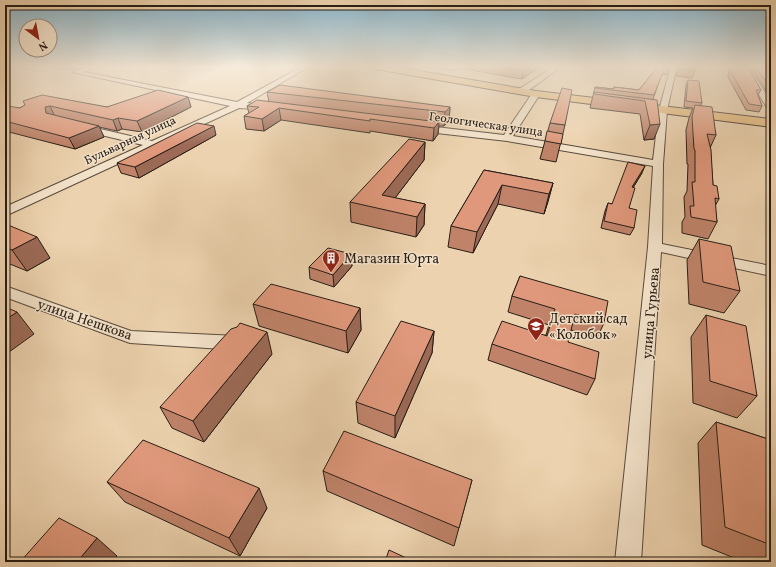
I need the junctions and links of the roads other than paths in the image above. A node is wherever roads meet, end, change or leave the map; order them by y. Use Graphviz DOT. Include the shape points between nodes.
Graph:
graph roads {
  1 [pos="179,92"];
  2 [pos="259,92"];
  3 [pos="525,92"];
  4 [pos="667,92"];
  5 [pos="761,92"];
  6 [pos="536,94"];
  7 [pos="238,104"];
  8 [pos="771,108"];
  9 [pos="278,110"];
  10 [pos="663,110"];
  11 [pos="771,123"];
  12 [pos="77,126"];
  13 [pos="411,127"];
  14 [pos="508,138"];
  15 [pos="152,144"];
  16 [pos="658,164"];
  17 [pos="5,212"];
  18 [pos="655,247"];
  19 [pos="771,271"];
  20 [pos="5,290"];
  21 [pos="238,343"];
  22 [pos="628,562"];
  1 -- 7 [label="street"];
  2 -- 7 [label="street, Бульварная улица"];
  3 -- 6 [label="highway"];
  4 -- 10 [label="street, улица Гурьева"];
  5 -- 8 [label="street"];
  6 -- 10 [label="highway"];
  6 -- 14 [label="street"];
  7 -- 9 [label="street"];
  7 -- 15 [label="street, Бульварная улица"];
  10 -- 11 [label="highway"];
  10 -- 16 [label="street, улица Гурьева"];
  12 -- 15 [label="street"];
  13 -- 14 [label="street, Геологическая улица"];
  14 -- 16 [label="street, Геологическая улица"];
  15 -- 17 [label="street, Бульварная улица"];
  16 -- 18 [label="street, улица Гурьева"];
  18 -- 19 [label="street"];
  18 -- 22 [label="street, улица Гурьева"];
  20 -- 21 [label="street, улица Нешкова" via="130,337"];
}
